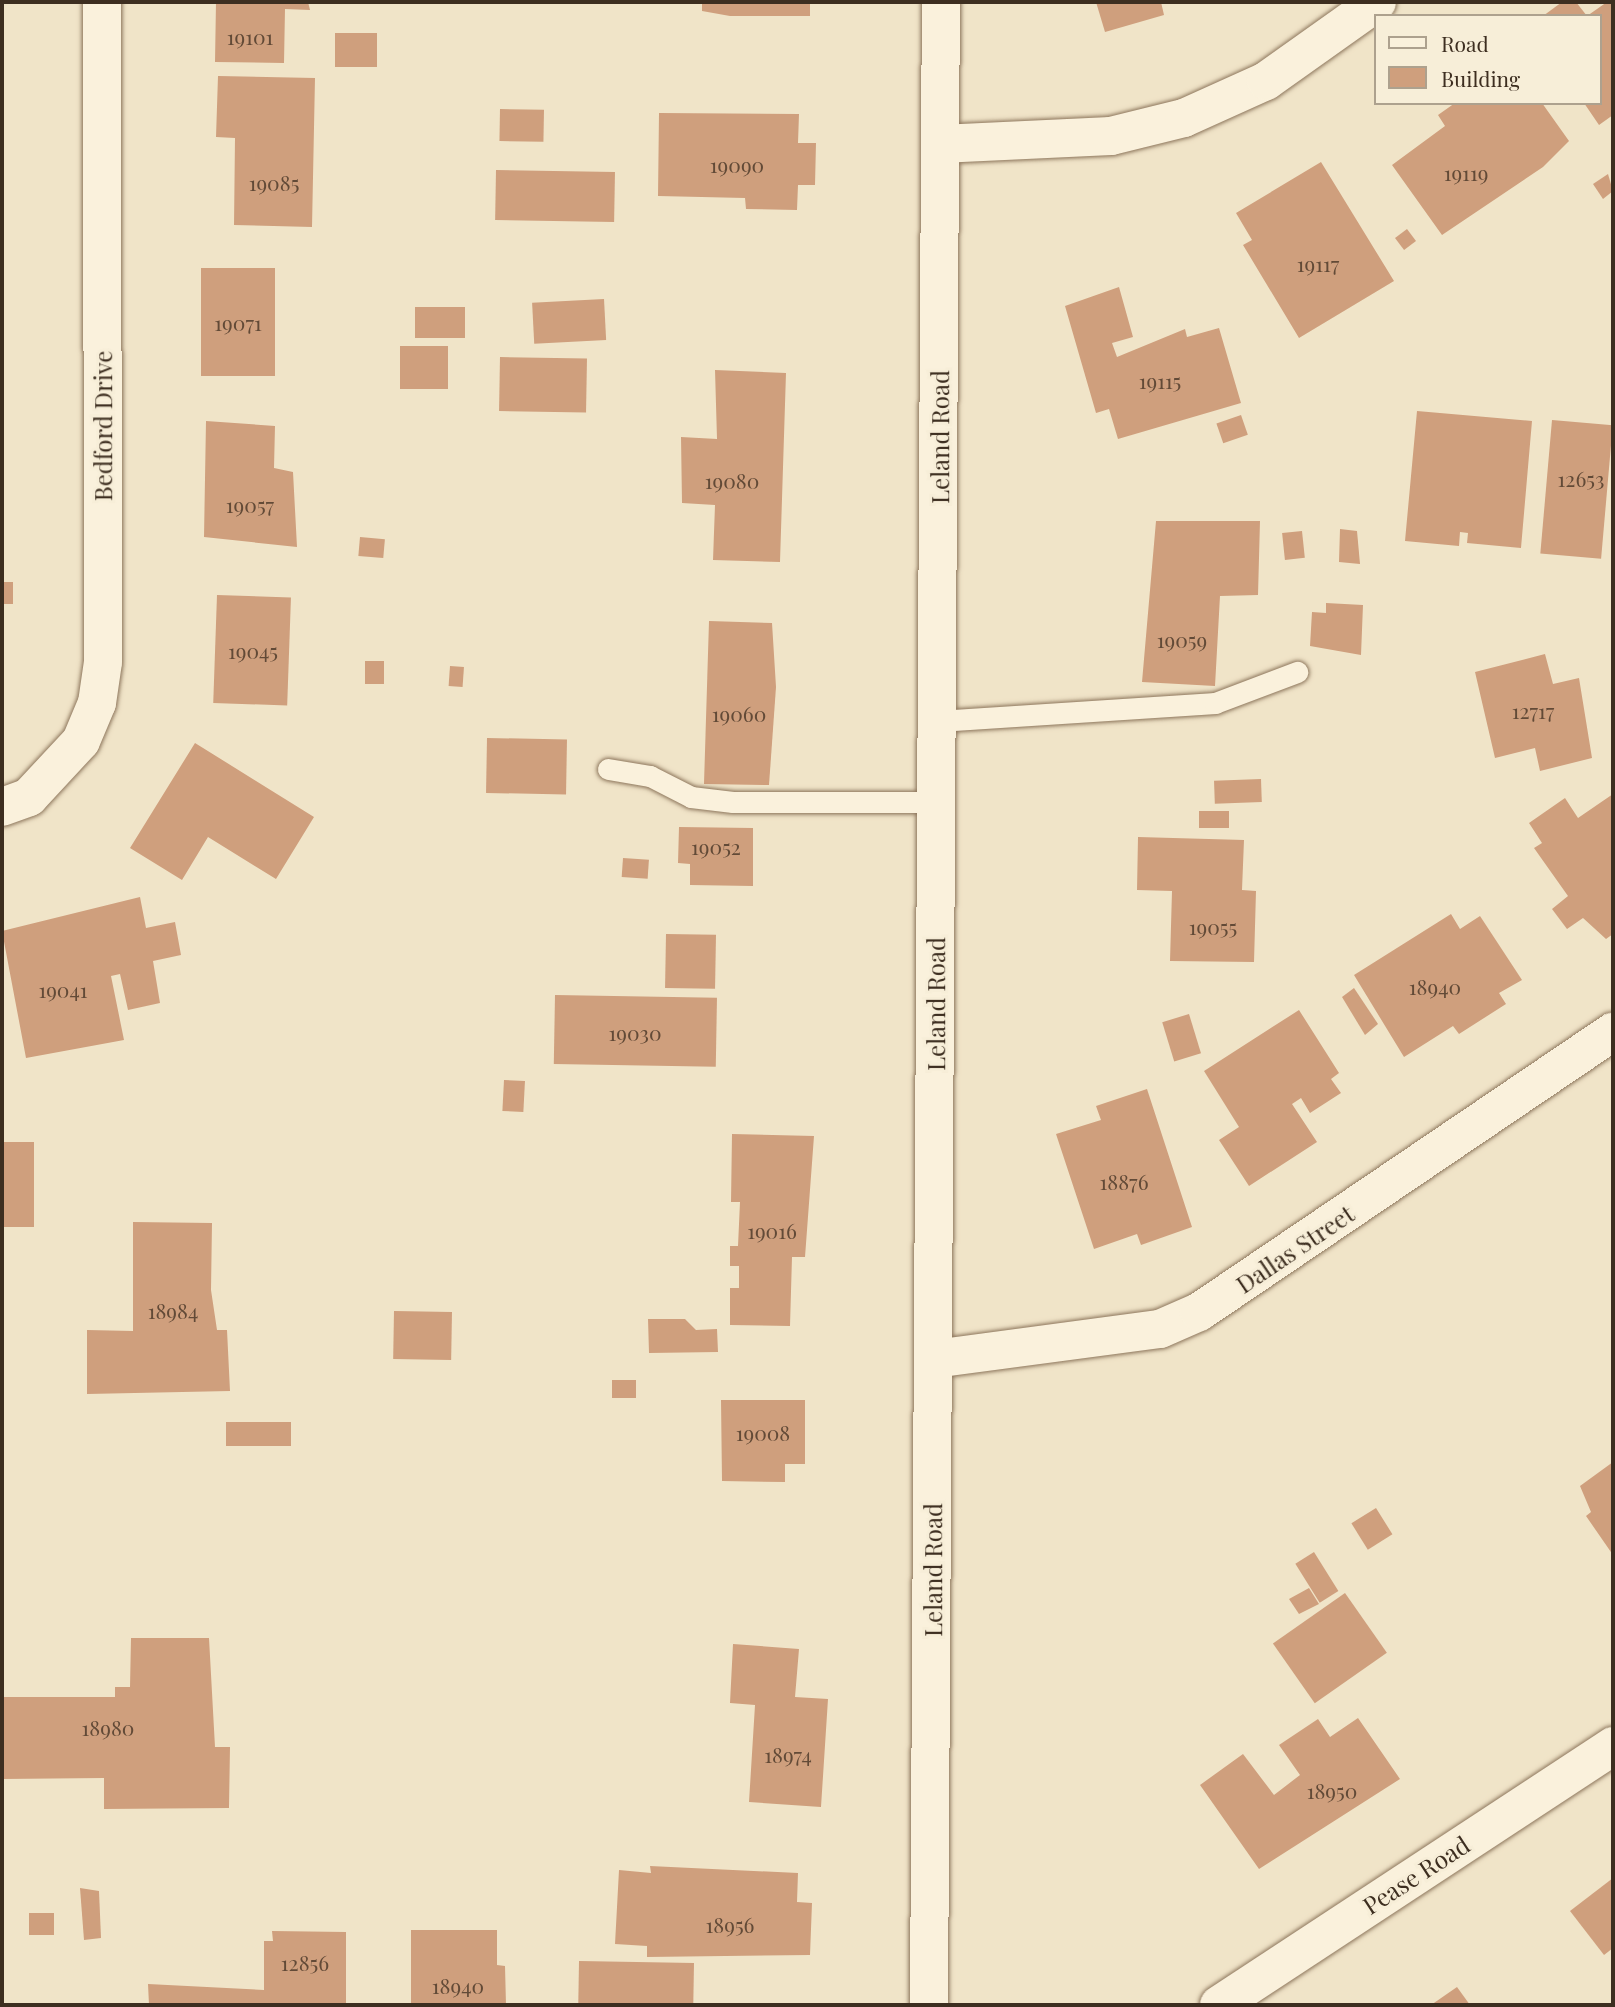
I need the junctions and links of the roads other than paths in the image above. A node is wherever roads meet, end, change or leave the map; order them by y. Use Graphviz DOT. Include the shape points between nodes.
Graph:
graph roads {
  1 [pos="102,2"];
  2 [pos="941,2"];
  3 [pos="1377,2"];
  4 [pos="940,144"];
  5 [pos="1297,672"];
  6 [pos="938,721"];
  7 [pos="608,769"];
  8 [pos="937,802"];
  9 [pos="2,807"];
  10 [pos="1613,1032"];
  11 [pos="934,1359"];
  12 [pos="1613,1746"];
  13 [pos="1224,2004"];
  14 [pos="929,2005"];
  1 -- 9 [label="street, Bedford Drive" via="103,662 97,703 81,741 29,797"];
  2 -- 4 [label="street, Leland Road"];
  3 -- 4 [label="street" via="1266,81 1184,118 1111,136"];
  4 -- 6 [label="street, Leland Road"];
  5 -- 6 [label="lane" via="1215,703"];
  6 -- 8 [label="street, Leland Road"];
  7 -- 8 [label="lane" via="650,776 691,797 733,802"];
  8 -- 11 [label="street, Leland Road"];
  10 -- 11 [label="street, Dallas Street" via="1199,1312 1160,1329"];
  11 -- 14 [label="street, Leland Road"];
  12 -- 13 [label="street, Pease Road"];
}
